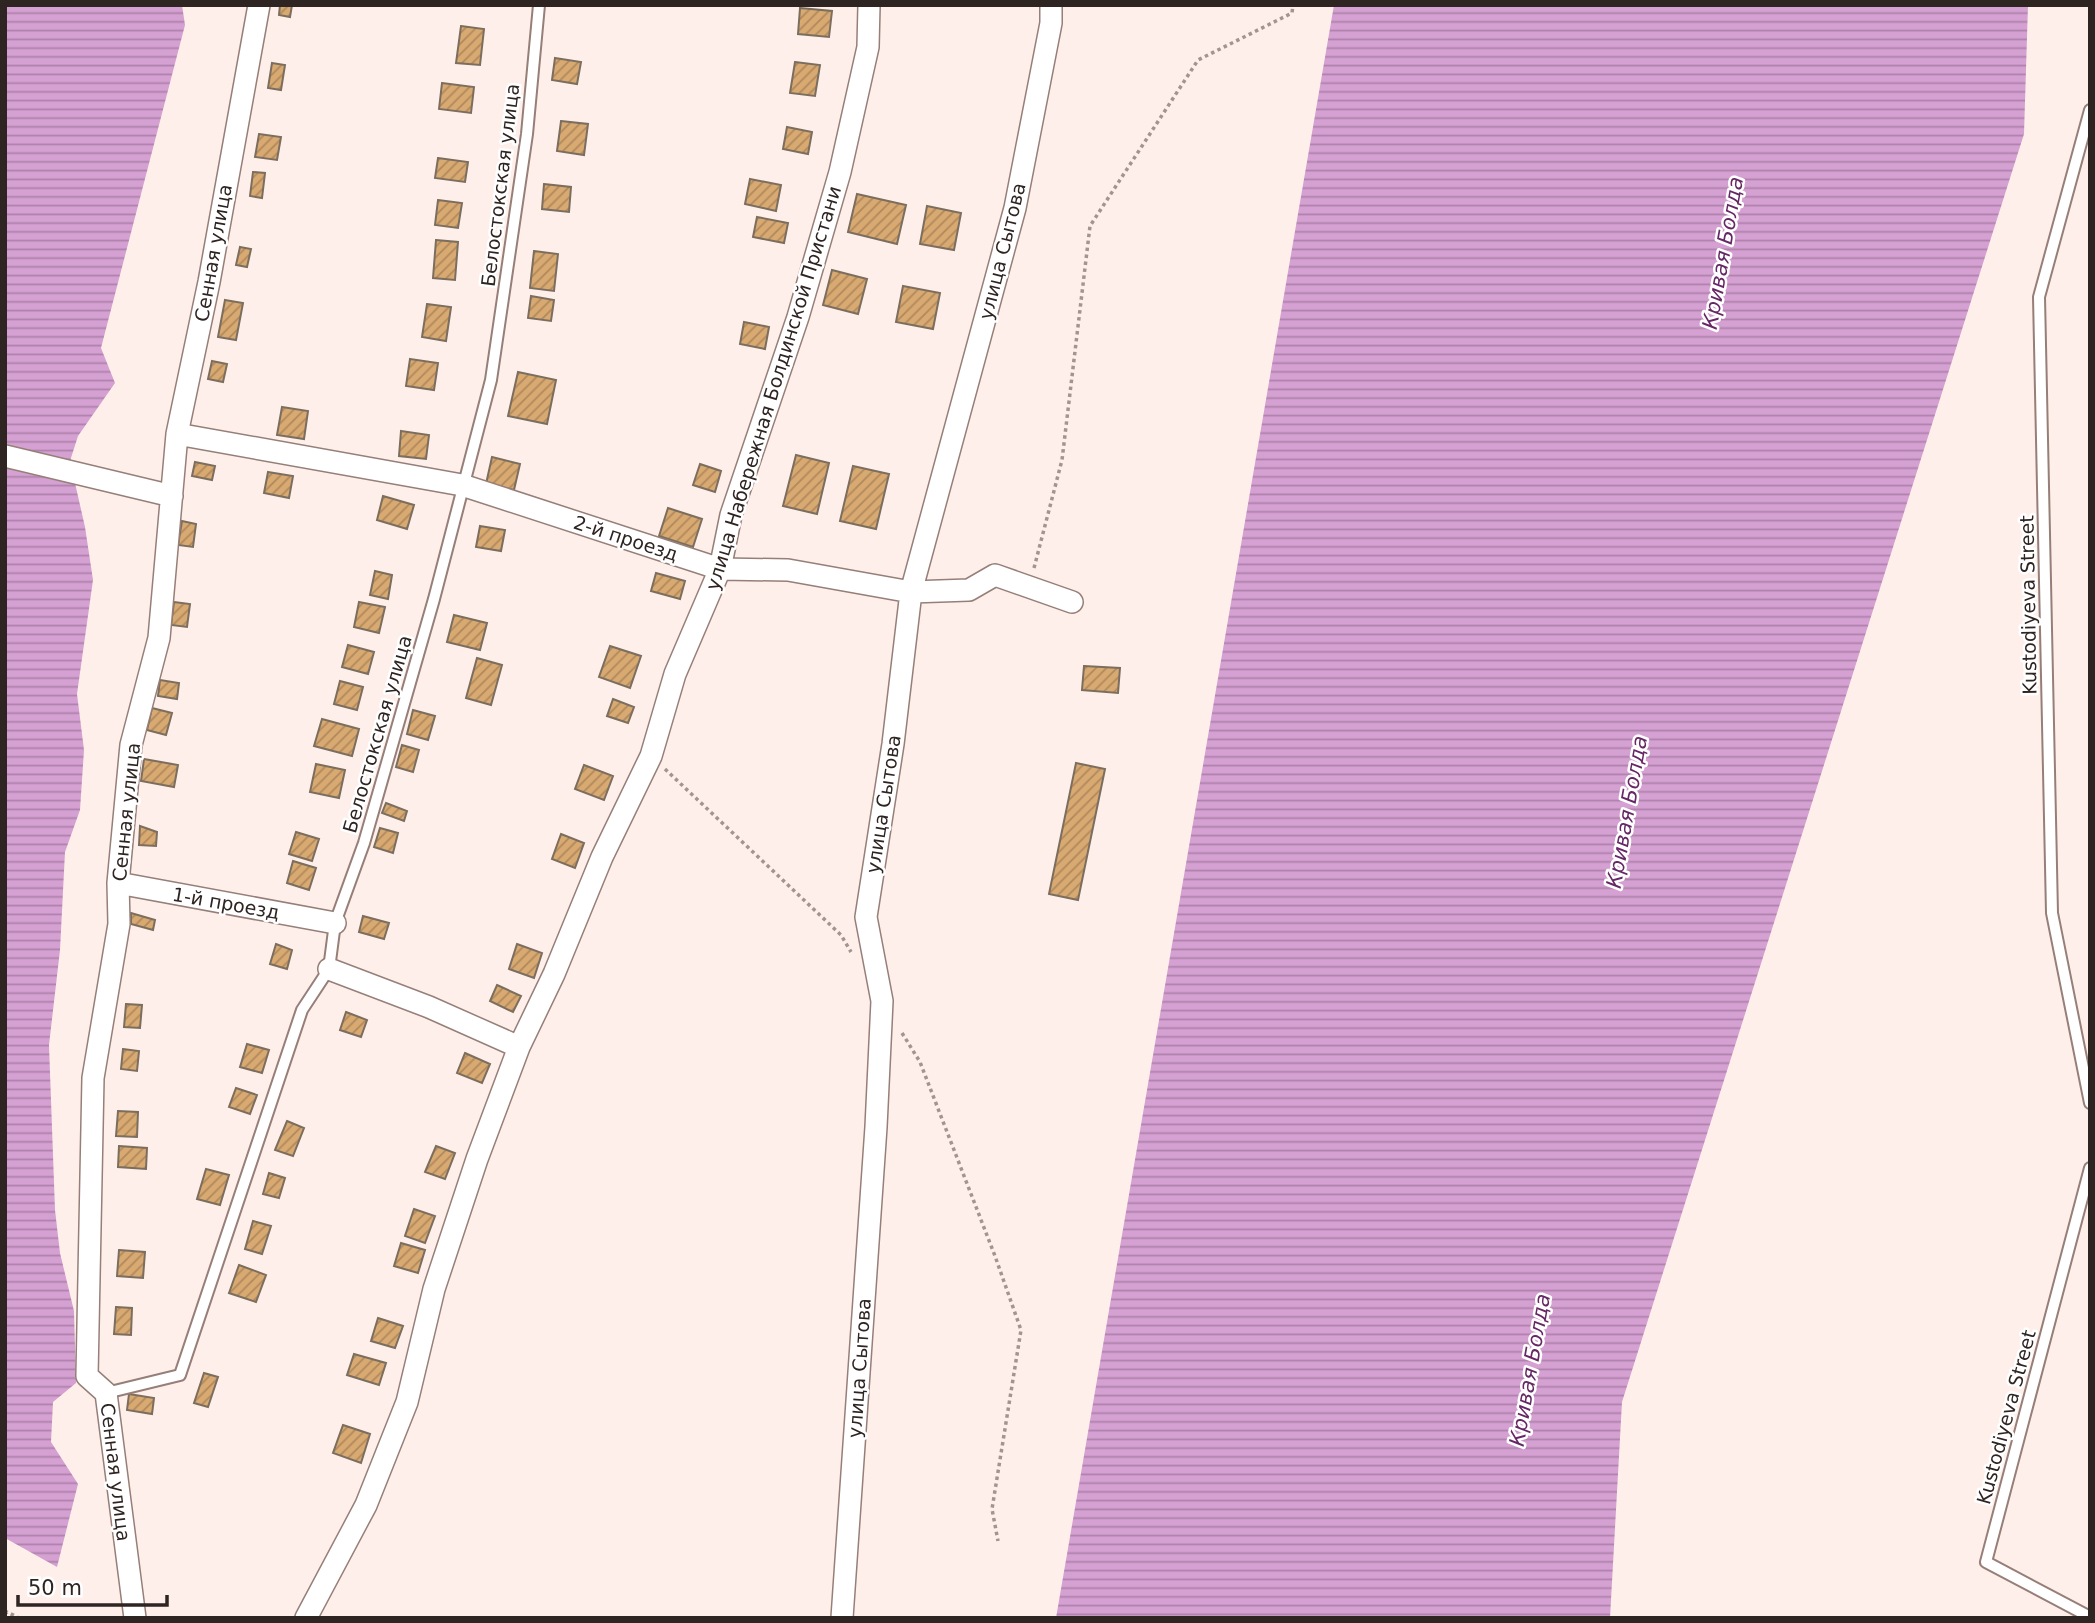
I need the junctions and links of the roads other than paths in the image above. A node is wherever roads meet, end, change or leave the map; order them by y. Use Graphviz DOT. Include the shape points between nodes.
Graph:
graph roads {
  1 [pos="259,5"];
  2 [pos="538,5"];
  3 [pos="869,5"];
  4 [pos="1051,5"];
  5 [pos="2090,110"];
  6 [pos="177,434"];
  7 [pos="5,456"];
  8 [pos="462,485"];
  9 [pos="172,496"];
  10 [pos="720,569"];
  11 [pos="911,592"];
  12 [pos="1072,602"];
  13 [pos="118,883"];
  14 [pos="335,923"];
  15 [pos="328,968"];
  16 [pos="519,1047"];
  17 [pos="2090,1103"];
  18 [pos="2090,1168"];
  19 [pos="106,1393"];
  20 [pos="2090,1617"];
  21 [pos="135,1618"];
  22 [pos="306,1618"];
  23 [pos="842,1618"];
  1 -- 6 [label="street, Сенная улица"];
  2 -- 8 [label="lane, Белостокская улица" via="527,134 491,380"];
  3 -- 10 [label="street, улица Набережная Болдинской Пристани" via="868,47 840,172 798,317 731,515"];
  4 -- 11 [label="street, улица Сытова" via="1015,208"];
  5 -- 17 [label="lane, Kustodiyeva Street" via="2039,297 2052,913"];
  6 -- 8 [label="street, 2-й проезд"];
  6 -- 9 [label="street, Сенная улица"];
  7 -- 9 [label="street"];
  8 -- 10 [label="street, 2-й проезд"];
  8 -- 14 [label="lane, Белостокская улица" via="364,843"];
  9 -- 13 [label="street, Сенная улица" via="159,638 131,746"];
  10 -- 11 [label="street, 2-й проезд" via="788,570"];
  10 -- 16 [label="street, улица Набережная Болдинской Пристани" via="675,674 651,756"];
  11 -- 12 [label="street, 2-й проезд" via="969,590 995,575"];
  11 -- 23 [label="street, улица Сытова" via="866,917 882,1001"];
  13 -- 14 [label="street, 1-й проезд"];
  13 -- 19 [label="street, Сенная улица" via="119,924 93,1092 87,1376"];
  14 -- 15 [label="lane, Белостокская улица"];
  15 -- 16 [label="street"];
  15 -- 19 [label="lane, Белостокская улица" via="302,1010 180,1375"];
  16 -- 22 [label="street, улица Набережная Болдинской Пристани" via="434,1289 407,1402 366,1505"];
  18 -- 20 [label="lane, Kustodiyeva Street" via="1986,1562"];
  19 -- 21 [label="street, Сенная улица"];
}
